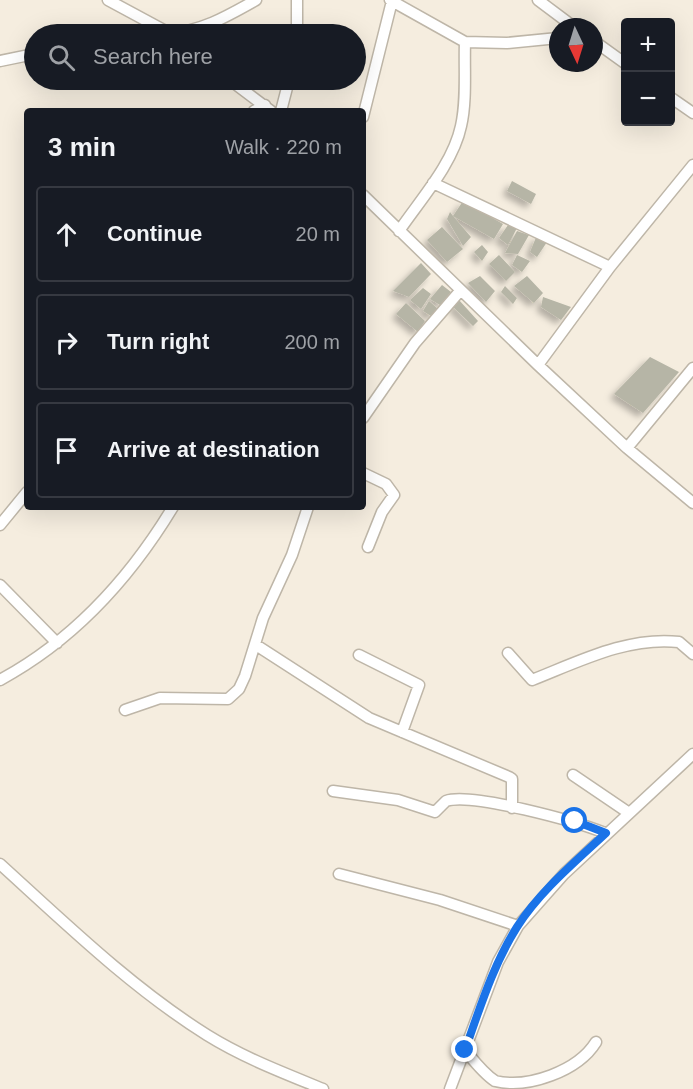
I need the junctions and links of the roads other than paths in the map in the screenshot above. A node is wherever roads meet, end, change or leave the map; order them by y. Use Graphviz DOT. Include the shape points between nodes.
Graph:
graph roads {
  1 [pos="108,0"];
  2 [pos="256,0"];
  3 [pos="297,0"];
  4 [pos="391,0"];
  5 [pos="538,0"];
  6 [pos="562,18"];
  7 [pos="152,24"];
  8 [pos="212,24"];
  9 [pos="297,24"];
  10 [pos="549,39"];
  11 [pos="465,42"];
  12 [pos="603,47"];
  13 [pos="24,56"];
  14 [pos="621,60"];
  15 [pos="0,61"];
  16 [pos="244,90"];
  17 [pos="287,90"];
  18 [pos="675,100"];
  19 [pos="268,108"];
  20 [pos="282,108"];
  21 [pos="365,108"];
  22 [pos="693,113"];
  23 [pos="693,165"];
  24 [pos="433,183"];
  25 [pos="366,198"];
  26 [pos="399,231"];
  27 [pos="610,267"];
  28 [pos="460,291"];
  29 [pos="538,365"];
  30 [pos="693,368"];
  31 [pos="366,414"];
  32 [pos="627,448"];
  33 [pos="366,474"];
  34 [pos="24,496"];
  35 [pos="691,498"];
  36 [pos="171,510"];
  37 [pos="307,510"];
  38 [pos="0,525"];
  39 [pos="368,547"];
  40 [pos="0,585"];
  41 [pos="57,644"];
  42 [pos="256,645"];
  43 [pos="508,653"];
  44 [pos="693,654"];
  45 [pos="359,655"];
  46 [pos="0,680"];
  47 [pos="125,710"];
  48 [pos="402,732"];
  49 [pos="693,754"];
  50 [pos="573,775"];
  51 [pos="333,791"];
  52 [pos="512,808"];
  53 [pos="629,813"];
  54 [pos="606,833"];
  55 [pos="0,864"];
  56 [pos="339,874"];
  57 [pos="518,926"];
  58 [pos="596,1042"];
  59 [pos="465,1050"];
  60 [pos="323,1089"];
  61 [pos="450,1089"];
  1 -- 7 [label="street"];
  2 -- 8 [label="street"];
  3 -- 9 [label="street"];
  4 -- 11 [label="street"];
  4 -- 21 [label="street"];
  5 -- 6 [label="street"];
  10 -- 11 [label="street"];
  11 -- 24 [label="street" via="461,126"];
  12 -- 14 [label="street"];
  13 -- 15 [label="street"];
  16 -- 19 [label="street"];
  17 -- 20 [label="street"];
  18 -- 22 [label="street"];
  23 -- 27 [label="street"];
  24 -- 26 [label="street"];
  24 -- 27 [label="street"];
  25 -- 26 [label="street"];
  26 -- 28 [label="street"];
  27 -- 29 [label="street"];
  28 -- 29 [label="street"];
  28 -- 31 [label="street" via="415,344"];
  29 -- 32 [label="street"];
  30 -- 32 [label="street"];
  32 -- 35 [label="street"];
  33 -- 39 [label="street" via="386,484 394,495 382,512"];
  34 -- 38 [label="street"];
  36 -- 41 [label="street" via="134,567"];
  37 -- 42 [label="street"];
  40 -- 41 [label="street"];
  41 -- 46 [label="street"];
  42 -- 47 [label="street" via="245,676 228,699 160,698"];
  42 -- 48 [label="street" via="347,706"];
  43 -- 44 [label="street" via="532,680 585,657 643,643 680,642"];
  45 -- 48 [label="street" via="419,686"];
  48 -- 52 [label="street" via="512,779"];
  49 -- 53 [label="street"];
  50 -- 53 [label="street"];
  51 -- 52 [label="street" via="398,800 430,812 450,799"];
  52 -- 54 [label="street" via="554,816"];
  53 -- 54 [label="street"];
  54 -- 57 [label="street" via="542,896"];
  55 -- 60 [label="street" via="160,1003 261,1064"];
  56 -- 57 [label="street" via="440,900"];
  57 -- 59 [label="street" via="498,962"];
  58 -- 59 [label="street" via="588,1055 560,1076 525,1088 496,1081"];
  59 -- 61 [label="street"];
}
